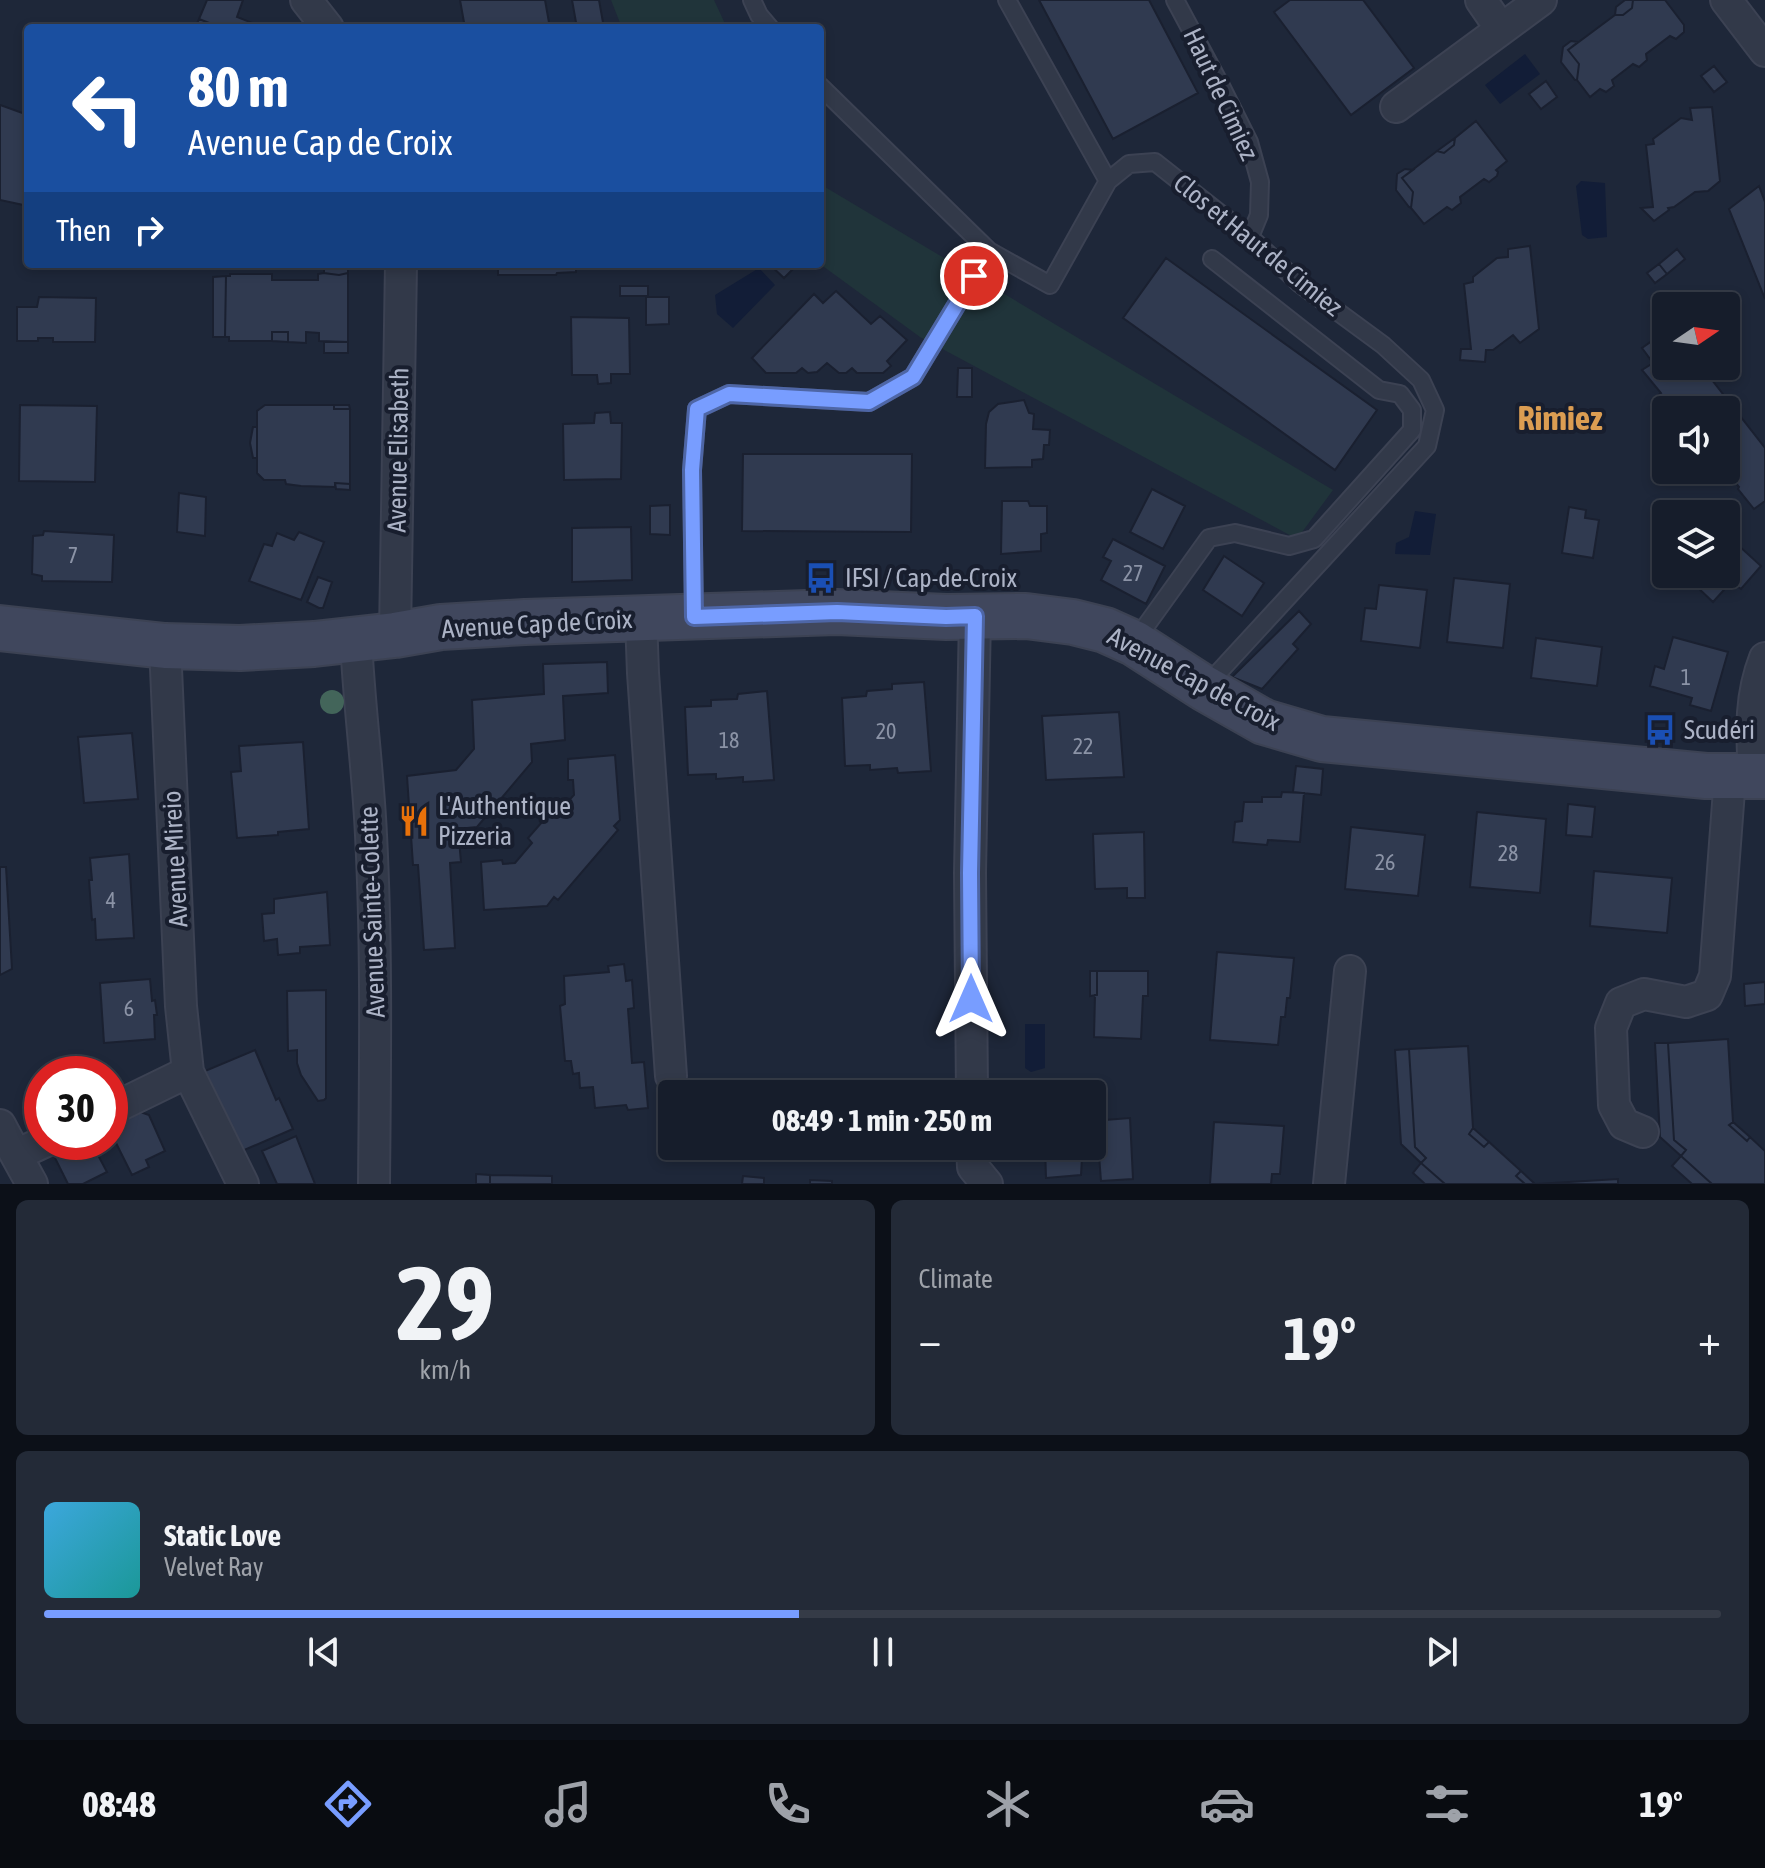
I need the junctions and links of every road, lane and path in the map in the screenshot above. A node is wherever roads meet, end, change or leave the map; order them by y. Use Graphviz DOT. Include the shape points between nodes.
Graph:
graph roads {
  1 [pos="306,0"];
  2 [pos="752,0"];
  3 [pos="1007,0"];
  4 [pos="1175,0"];
  5 [pos="1481,0"];
  6 [pos="1541,0"];
  7 [pos="1726,0"];
  8 [pos="325,24"];
  9 [pos="767,24"];
  10 [pos="1501,29"];
  11 [pos="1765,51"];
  12 [pos="824,90"];
  13 [pos="1396,107"];
  14 [pos="1108,181"];
  15 [pos="1250,237"];
  16 [pos="989,251"];
  17 [pos="1212,259"];
  18 [pos="401,268"];
  19 [pos="975,616"];
  20 [pos="694,617"];
  21 [pos="641,619"];
  22 [pos="0,628"];
  23 [pos="375,638"];
  24 [pos="1134,643"];
  25 [pos="165,646"];
  26 [pos="1765,658"];
  27 [pos="1204,688"];
  28 [pos="1750,776"];
  29 [pos="1350,971"];
  30 [pos="188,1072"];
  31 [pos="671,1076"];
  32 [pos="972,1080"];
  33 [pos="128,1101"];
  34 [pos="0,1125"];
  35 [pos="1643,1132"];
  36 [pos="24,1151"];
  37 [pos="16,1155"];
  38 [pos="973,1160"];
  39 [pos="32,1184"];
  40 [pos="243,1184"];
  41 [pos="374,1184"];
  42 [pos="987,1184"];
  43 [pos="1329,1184"];
  1 -- 8 [label="street"];
  2 -- 9 [label="lane"];
  3 -- 14 [label="lane"];
  4 -- 15 [label="lane, Haut de Cimiez" via="1249,142 1260,182 1259,215"];
  5 -- 10 [label="street"];
  6 -- 10 [label="street"];
  7 -- 11 [label="street"];
  10 -- 13 [label="street"];
  12 -- 16 [label="lane"];
  14 -- 15 [label="lane, Clos et Haut de Cimiez" via="1129,164 1155,162"];
  14 -- 16 [label="lane" via="1050,285"];
  15 -- 27 [label="lane, Clos et Haut de Cimiez" via="1421,380 1435,410 1427,446"];
  16 -- 20 [label="lane" via="913,377 869,402 729,394 697,409 692,470"];
  17 -- 24 [label="lane" via="1379,390 1400,394 1412,410 1412,430 1314,539 1289,546 1235,533 1209,538"];
  18 -- 23 [label="street, Avenue Elisabeth"];
  19 -- 20 [label="street, Avenue Cap de Croix" via="837,612"];
  19 -- 24 [label="street, Avenue Cap de Croix" via="1073,622"];
  19 -- 32 [label="street"];
  20 -- 21 [label="street, Avenue Cap de Croix"];
  21 -- 23 [label="street, Avenue Cap de Croix" via="441,627"];
  21 -- 31 [label="street"];
  22 -- 25 [label="street, Avenue Cap de Croix"];
  23 -- 25 [label="street, Avenue Cap de Croix" via="240,648"];
  23 -- 41 [label="street, Avenue Sainte-Colette" via="358,692 375,928"];
  24 -- 27 [label="street, Avenue Cap de Croix"];
  25 -- 30 [label="street, Avenue Mireio"];
  26 -- 28 [label="street" via="1751,721"];
  27 -- 28 [label="street, Avenue Cap de Croix" via="1264,722 1322,739"];
  28 -- 35 [label="street" via="1715,976 1707,995 1686,1002 1644,994 1621,1003 1611,1028 1614,1105 1624,1124"];
  29 -- 43 [label="street"];
  30 -- 33 [label="street"];
  30 -- 40 [label="street, Avenue Mireio"];
  34 -- 37 [label="street"];
  36 -- 37 [label="street"];
  37 -- 39 [label="street"];
  38 -- 42 [label="street"];
}
